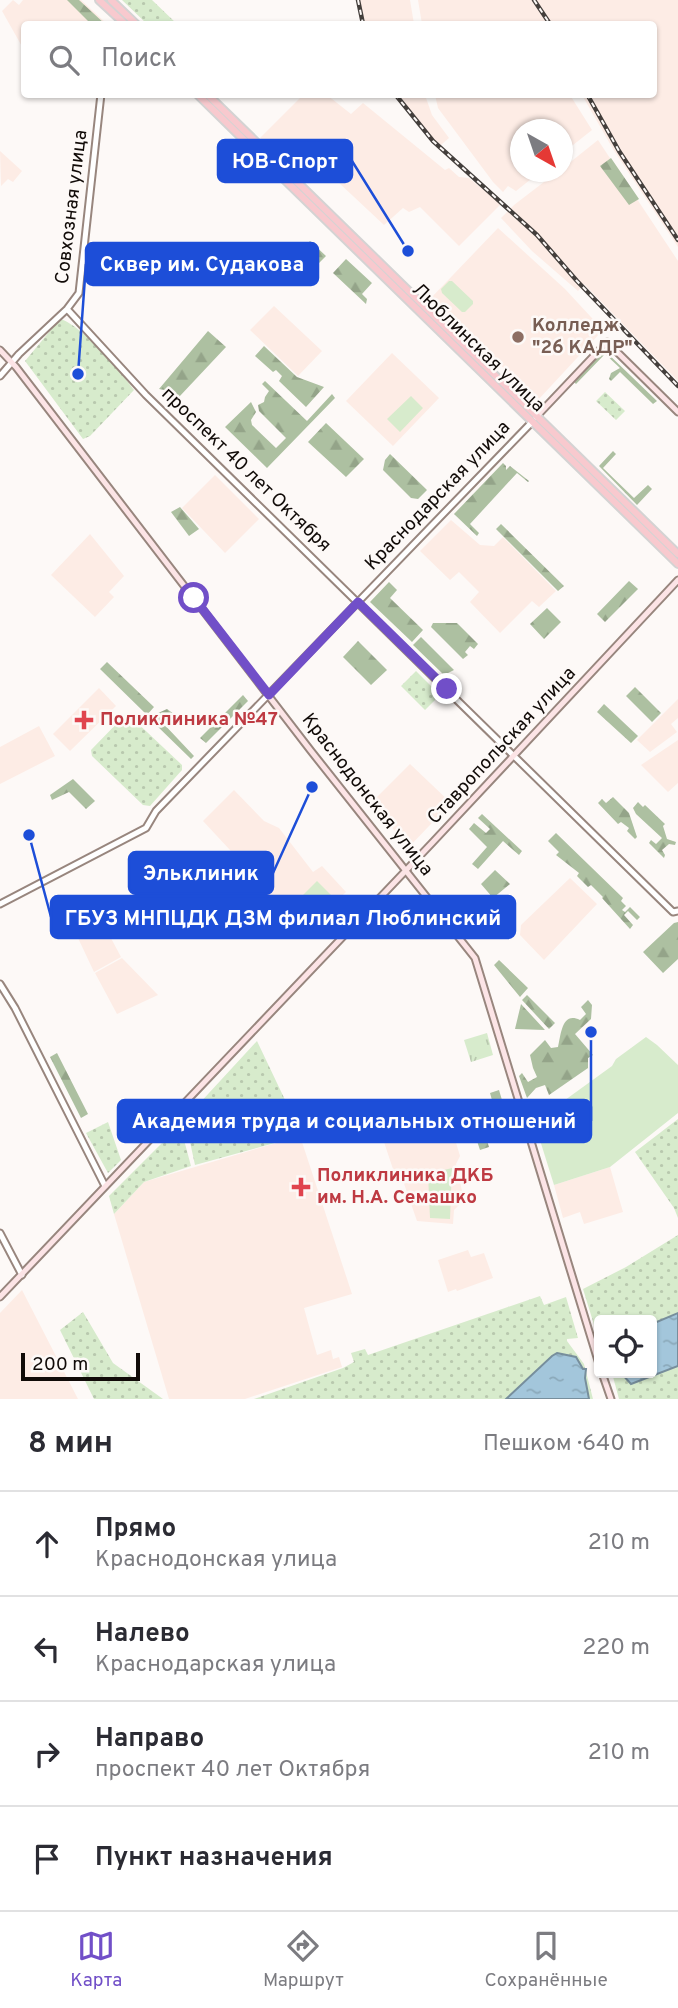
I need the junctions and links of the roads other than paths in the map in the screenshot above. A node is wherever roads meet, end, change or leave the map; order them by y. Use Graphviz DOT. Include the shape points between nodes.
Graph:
graph roads {
  1 [pos="99,0"];
  2 [pos="111,0"];
  3 [pos="122,21"];
  4 [pos="133,21"];
  5 [pos="101,98"];
  6 [pos="201,98"];
  7 [pos="211,98"];
  8 [pos="67,309"];
  9 [pos="0,350"];
  10 [pos="12,363"];
  11 [pos="0,376"];
  12 [pos="678,412"];
  13 [pos="534,419"];
  14 [pos="678,554"];
  15 [pos="678,564"];
  16 [pos="678,580"];
  17 [pos="358,602"];
  18 [pos="269,695"];
  19 [pos="515,756"];
  20 [pos="406,870"];
  21 [pos="0,904"];
  22 [pos="678,911"];
  23 [pos="0,985"];
  24 [pos="105,1186"];
  25 [pos="0,1233"];
  26 [pos="22,1275"];
  27 [pos="0,1297"];
  28 [pos="594,1348"];
  29 [pos="604,1378"];
  30 [pos="611,1399"];
  1 -- 3 [label="main road"];
  2 -- 4 [label="main road"];
  5 -- 8 [label="street, Совхозная улица" via="79,293"];
  6 -- 13 [label="main road, Люблинская улица"];
  7 -- 13 [label="main road, Люблинская улица"];
  8 -- 10 [label="street, Совхозная улица"];
  8 -- 17 [label="street, проспект 40 лет Октября" via="146,395"];
  9 -- 10 [label="main road, Краснодонская улица"];
  10 -- 11 [label="street, Совхозная улица"];
  10 -- 18 [label="main road, Краснодонская улица"];
  12 -- 13 [label="main road, Краснодарская улица" via="607,342"];
  13 -- 14 [label="main road, Люблинская улица"];
  13 -- 15 [label="main road, Люблинская улица"];
  13 -- 17 [label="street, Краснодарская улица"];
  16 -- 19 [label="main road, Ставропольская улица"];
  17 -- 18 [label="street, Краснодарская улица"];
  17 -- 19 [label="street, проспект 40 лет Октября"];
  18 -- 20 [label="main road, Краснодонская улица"];
  18 -- 21 [label="street, Краснодарская улица" via="156,811 144,830"];
  19 -- 20 [label="main road, Ставропольская улица"];
  19 -- 22 [label="street, проспект 40 лет Октября" via="673,912"];
  20 -- 24 [label="main road, Ставропольская улица"];
  20 -- 28 [label="main road, Краснодонская улица" via="477,963"];
  23 -- 24 [label="street"];
  24 -- 26 [label="main road, Ставропольская улица"];
  25 -- 26 [label="street"];
  26 -- 27 [label="main road, Ставропольская улица"];
  29 -- 30 [label="main road"];
}
